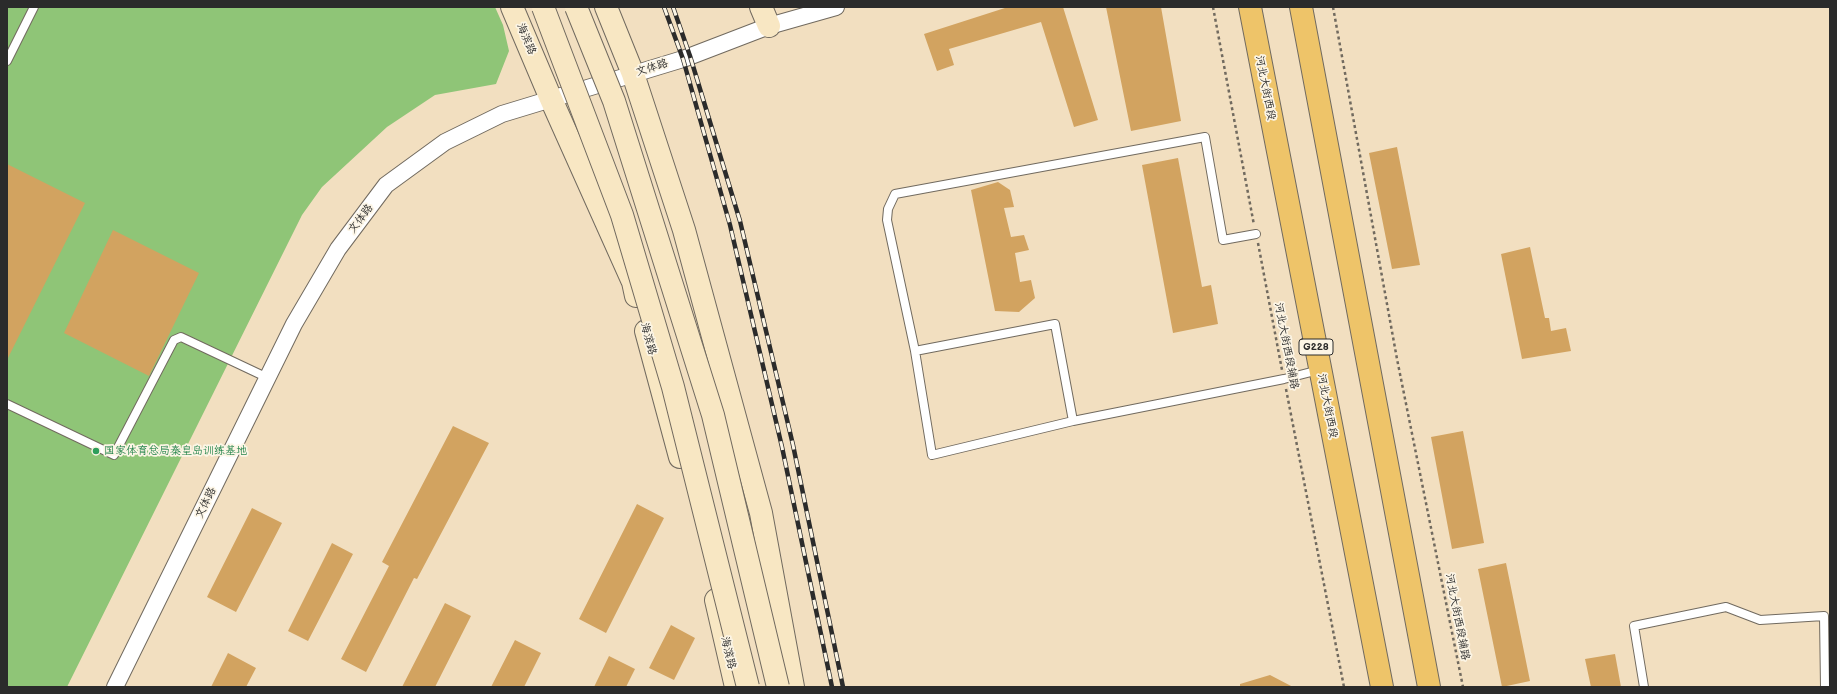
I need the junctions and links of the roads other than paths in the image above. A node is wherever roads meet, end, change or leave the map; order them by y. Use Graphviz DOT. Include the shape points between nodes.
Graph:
graph roads {
  1 [pos="34,7"];
  2 [pos="512,7"];
  3 [pos="543,7"];
  4 [pos="576,7"];
  5 [pos="606,7"];
  6 [pos="836,7"];
  7 [pos="1250,7"];
  8 [pos="1301,7"];
  9 [pos="765,16"];
  10 [pos="7,61"];
  11 [pos="632,74"];
  12 [pos="551,99"];
  13 [pos="1256,234"];
  14 [pos="915,351"];
  15 [pos="1320,369"];
  16 [pos="268,378"];
  17 [pos="7,404"];
  18 [pos="1074,422"];
  19 [pos="115,687"];
  20 [pos="736,687"];
  21 [pos="748,687"];
  22 [pos="778,687"];
  23 [pos="793,687"];
  24 [pos="1382,687"];
  25 [pos="1429,687"];
  26 [pos="1644,687"];
  27 [pos="1825,687"];
  1 -- 10 [label="lane"];
  2 -- 12 [label="street, 海滨路"];
  3 -- 21 [label="street, 海滨路, bridge" via="622,215 673,387"];
  4 -- 22 [label="street, bridge" via="614,101 714,415"];
  5 -- 11 [label="street"];
  6 -- 9 [label="street, 文体路"];
  7 -- 15 [label="highway, 河北大街西段 / G228"];
  8 -- 25 [label="highway"];
  9 -- 11 [label="street, 文体路" via="683,59"];
  11 -- 12 [label="street, 文体路"];
  11 -- 23 [label="street" via="684,230 761,513"];
  12 -- 16 [label="street, 文体路" via="502,114 445,142 386,185 338,249 294,324"];
  12 -- 20 [label="street, 海滨路" via="632,282 699,527"];
  13 -- 14 [label="lane" via="1223,240 1205,137 895,194 888,209 887,220"];
  14 -- 18 [label="lane" via="1056,324"];
  14 -- 18 [label="lane" via="932,455"];
  15 -- 18 [label="lane" via="1284,379"];
  15 -- 24 [label="highway, 河北大街西段 / G228"];
  16 -- 17 [label="lane" via="181,337 174,340 114,455"];
  16 -- 19 [label="street, 文体路"];
  26 -- 27 [label="lane" via="1634,626 1726,608 1760,620 1824,616"];
}
